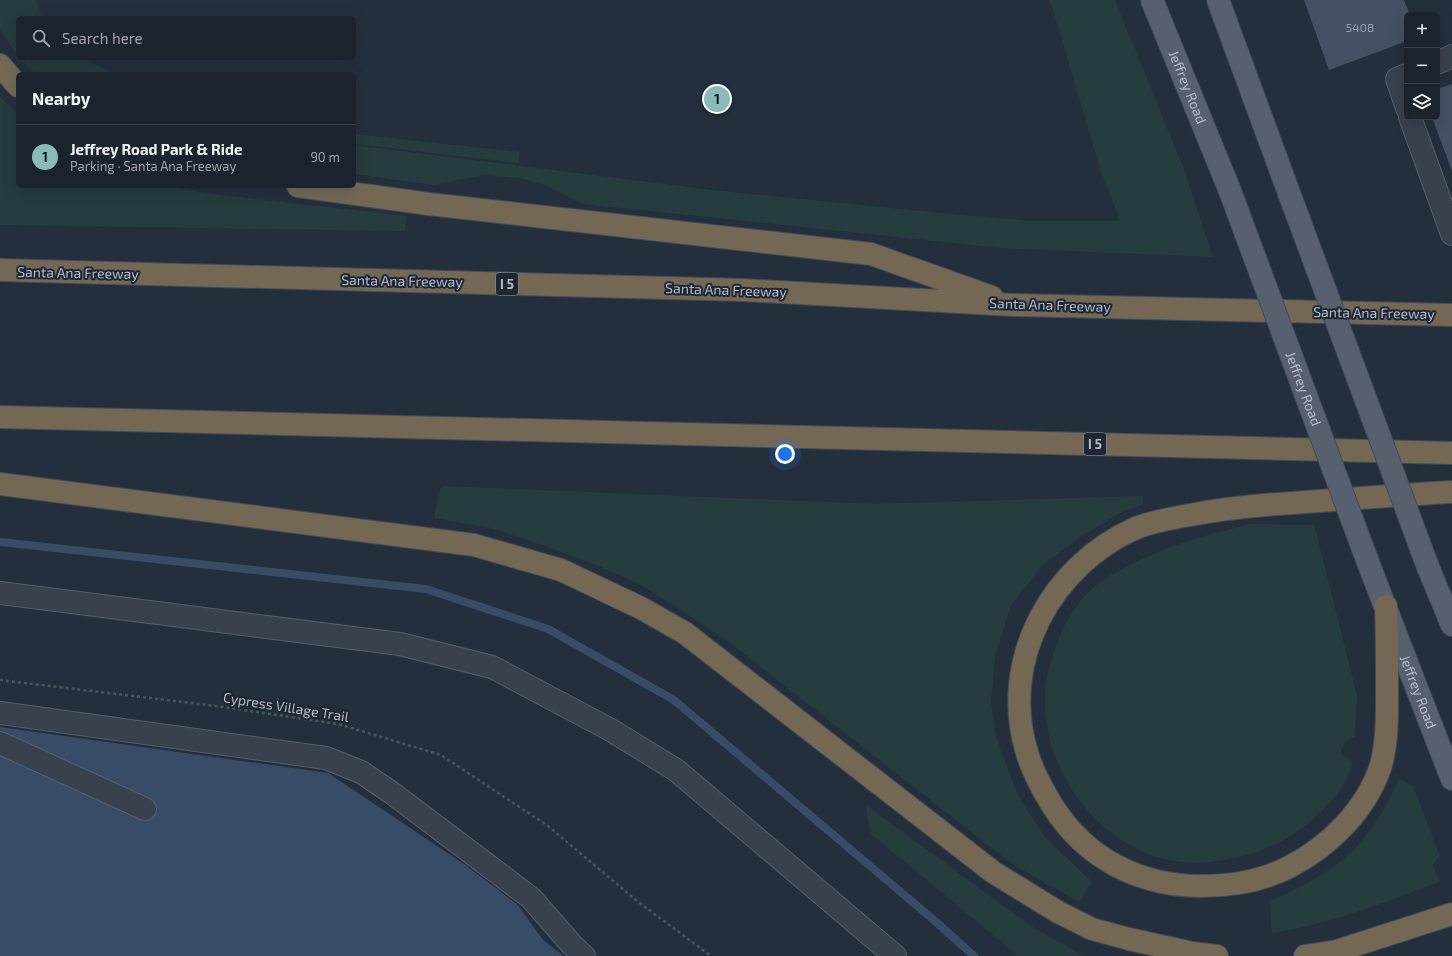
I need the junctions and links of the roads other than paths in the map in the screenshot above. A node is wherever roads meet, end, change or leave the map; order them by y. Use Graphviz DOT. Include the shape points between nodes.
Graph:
graph roads {
  1 [pos="1152,0"];
  2 [pos="1218,0"];
  3 [pos="1452,56"];
  4 [pos="1440,62"];
  5 [pos="0,66"];
  6 [pos="1404,76"];
  7 [pos="16,84"];
  8 [pos="1404,99"];
  9 [pos="1411,120"];
  10 [pos="313,188"];
  11 [pos="1452,234"];
  12 [pos="0,270"];
  13 [pos="1013,304"];
  14 [pos="1452,315"];
  15 [pos="0,417"];
  16 [pos="1452,453"];
  17 [pos="0,484"];
  18 [pos="1452,492"];
  19 [pos="0,593"];
  20 [pos="1386,606"];
  21 [pos="1452,625"];
  22 [pos="0,714"];
  23 [pos="0,743"];
  24 [pos="1452,780"];
  25 [pos="144,809"];
  26 [pos="1452,914"];
  27 [pos="584,956"];
  28 [pos="895,956"];
  29 [pos="1217,956"];
  30 [pos="1305,956"];
  1 -- 20 [label="main road, Jeffrey Road, bridge" via="1230,191"];
  2 -- 21 [label="main road, bridge" via="1428,567"];
  3 -- 4 [label="lane"];
  5 -- 7 [label="highway"];
  6 -- 8 [label="lane" via="1397,79"];
  9 -- 11 [label="lane"];
  10 -- 13 [label="highway" via="429,204 871,254"];
  12 -- 13 [label="highway, Santa Ana Freeway / I 5" via="743,290"];
  13 -- 14 [label="highway, Santa Ana Freeway / I 5"];
  15 -- 16 [label="highway, I 5"];
  17 -- 29 [label="highway" via="474,545 561,570 641,608 685,633 993,872 1058,912 1092,929 1192,953"];
  18 -- 20 [label="highway" via="1228,507 1138,527 1099,548 1062,583 1043,612 1036,623 1023,666 1019,691 1025,746 1041,786 1060,817 1088,848 1111,863 1162,884 1221,886 1246,883 1276,874 1308,858 1334,837 1358,810 1380,766 1387,720"];
  19 -- 28 [label="lane" via="400,644 492,667 609,729 676,770"];
  20 -- 24 [label="main road, Jeffrey Road"];
  22 -- 27 [label="lane" via="326,758 361,772 531,898"];
  23 -- 25 [label="lane"];
  26 -- 30 [label="highway" via="1337,951"];
}
